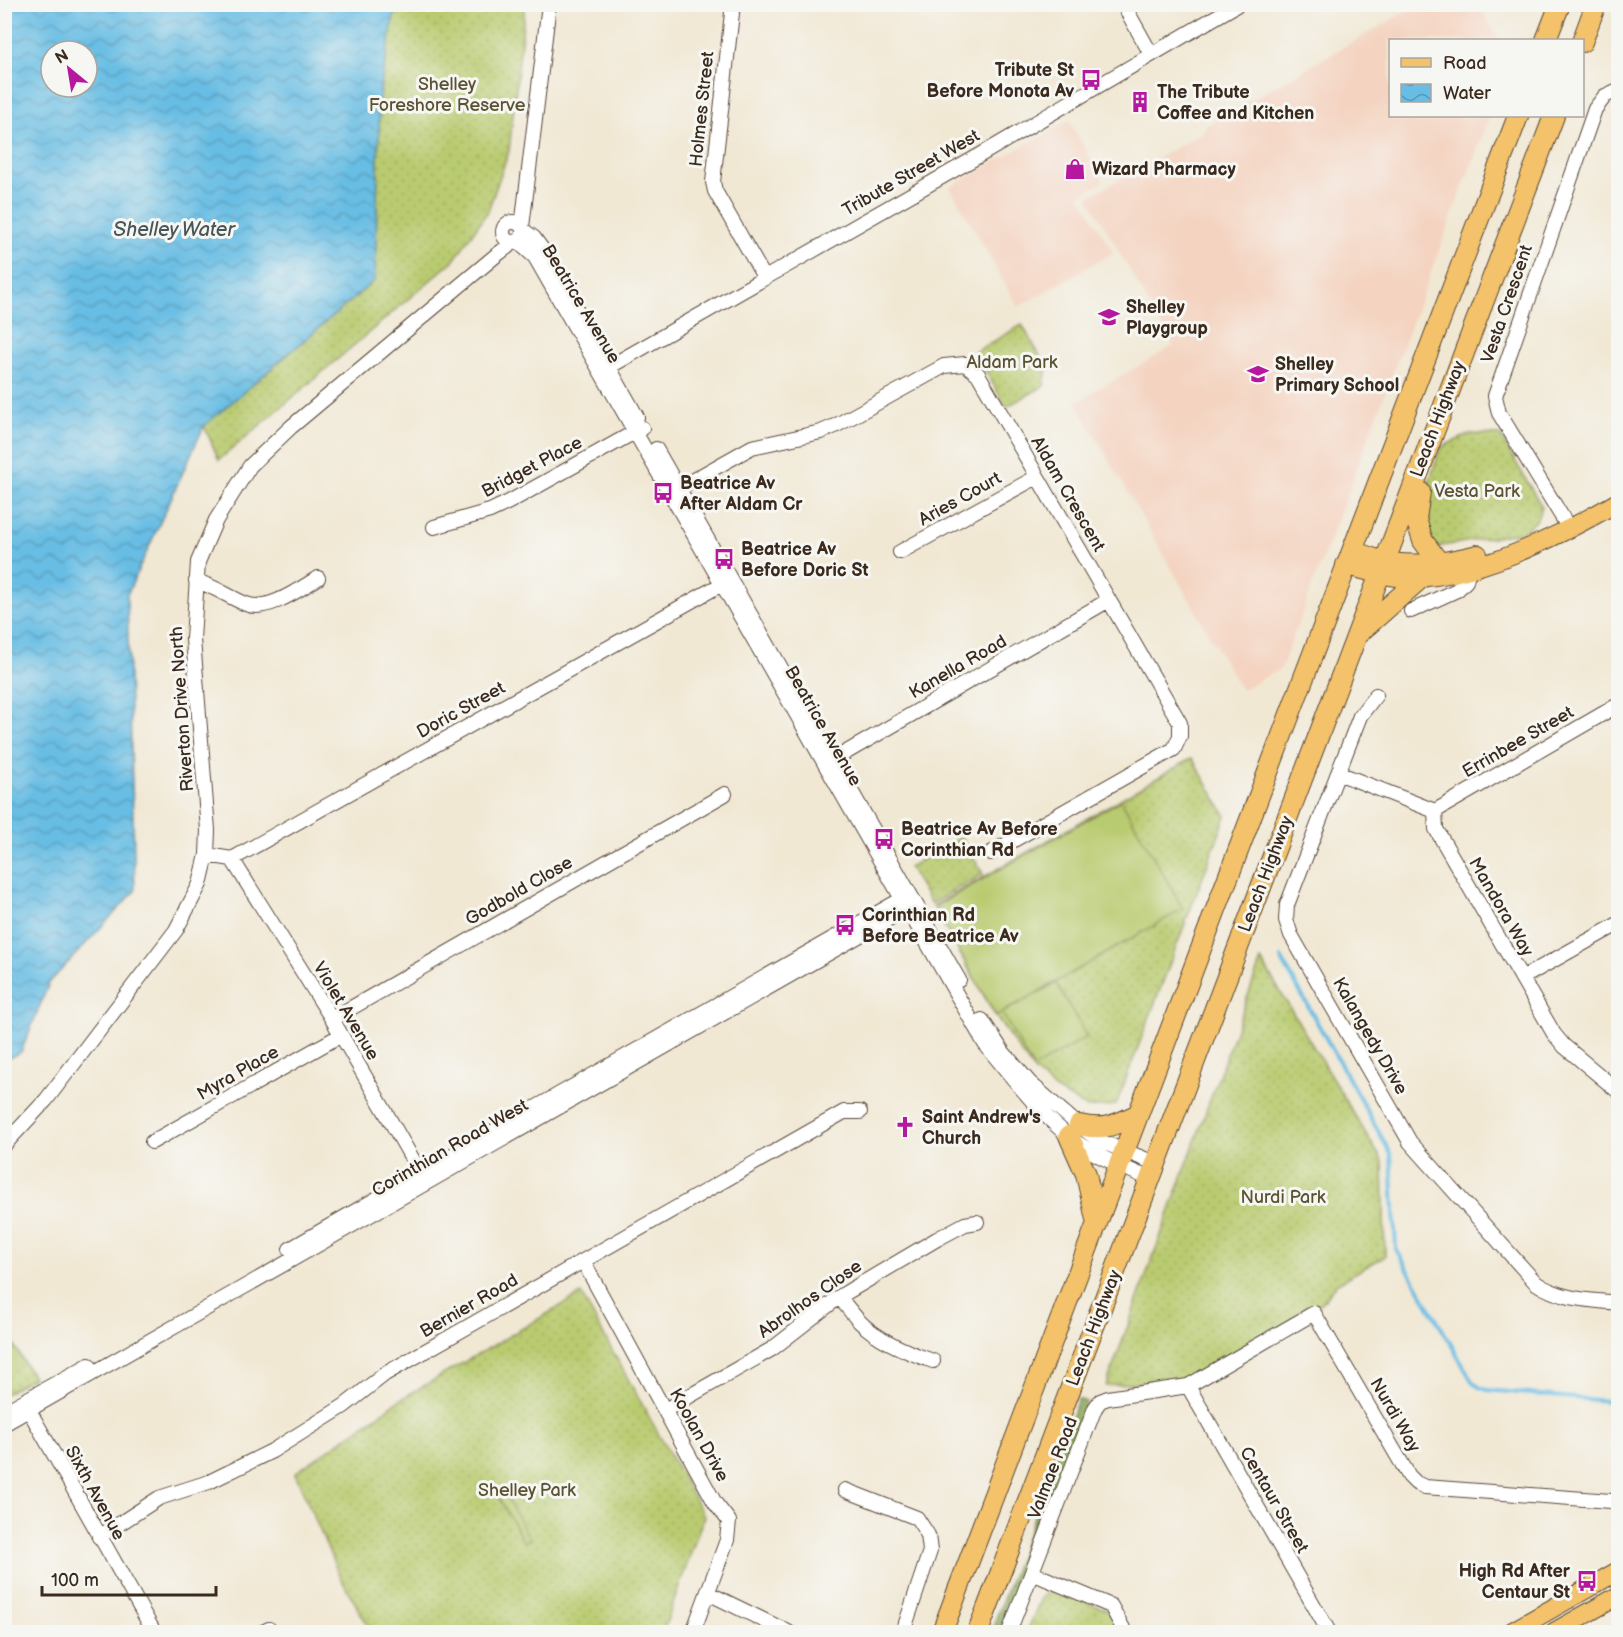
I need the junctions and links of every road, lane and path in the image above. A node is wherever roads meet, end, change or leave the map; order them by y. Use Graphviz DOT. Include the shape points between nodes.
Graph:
graph roads {
  1 [pos="549,4"];
  2 [pos="733,4"];
  3 [pos="1123,4"];
  4 [pos="1238,4"];
  5 [pos="1560,4"];
  6 [pos="1596,4"];
  7 [pos="1546,39"];
  8 [pos="1583,39"];
  9 [pos="1151,54"];
  10 [pos="1618,90"];
  11 [pos="1518,117"];
  12 [pos="1554,117"];
  13 [pos="515,233"];
  14 [pos="764,277"];
  15 [pos="605,369"];
  16 [pos="639,430"];
  17 [pos="1426,451"];
  18 [pos="1037,477"];
  19 [pos="674,491"];
  20 [pos="1618,492"];
  21 [pos="1618,502"];
  22 [pos="1568,526"];
  23 [pos="434,527"];
  24 [pos="900,552"];
  25 [pos="1348,557"];
  26 [pos="1438,561"];
  27 [pos="1382,568"];
  28 [pos="1469,568"];
  29 [pos="318,578"];
  30 [pos="1421,578"];
  31 [pos="196,581"];
  32 [pos="725,582"];
  33 [pos="1109,600"];
  34 [pos="1412,611"];
  35 [pos="1357,635"];
  36 [pos="1376,695"];
  37 [pos="1618,705"];
  38 [pos="829,762"];
  39 [pos="1338,773"];
  40 [pos="725,794"];
  41 [pos="1435,811"];
  42 [pos="991,853"];
  43 [pos="207,855"];
  44 [pos="232,859"];
  45 [pos="908,902"];
  46 [pos="1618,924"];
  47 [pos="1522,978"];
  48 [pos="332,1019"];
  49 [pos="341,1035"];
  50 [pos="1618,1091"];
  51 [pos="860,1112"];
  52 [pos="1138,1114"];
  53 [pos="1074,1130"];
  54 [pos="153,1142"];
  55 [pos="4,1145"];
  56 [pos="1121,1158"];
  57 [pos="1154,1171"];
  58 [pos="423,1178"];
  59 [pos="977,1222"];
  60 [pos="1097,1224"];
  61 [pos="582,1261"];
  62 [pos="839,1297"];
  63 [pos="1618,1303"];
  64 [pos="933,1361"];
  65 [pos="1188,1386"];
  66 [pos="26,1406"];
  67 [pos="665,1410"];
  68 [pos="4,1412"];
  69 [pos="4,1424"];
  70 [pos="845,1490"];
  71 [pos="1618,1504"];
  72 [pos="99,1537"];
  73 [pos="1618,1571"];
  74 [pos="1032,1573"];
  75 [pos="708,1593"];
  76 [pos="1618,1596"];
  77 [pos="154,1632"];
  78 [pos="693,1632"];
  79 [pos="788,1632"];
  80 [pos="903,1632"];
  81 [pos="942,1632"];
  82 [pos="978,1632"];
  83 [pos="1010,1632"];
  84 [pos="1125,1632"];
  85 [pos="1329,1632"];
  86 [pos="1511,1632"];
  87 [pos="1554,1632"];
  1 -- 13 [label="street, Riverton Drive North" via="531,156"];
  2 -- 14 [label="street, Holmes Street" via="713,182"];
  3 -- 9 [label="street"];
  4 -- 9 [label="street, Tribute Street West"];
  5 -- 7 [label="highway"];
  6 -- 8 [label="highway"];
  9 -- 14 [label="street, Tribute Street West"];
  10 -- 22 [label="street, Vesta Crescent" via="1605,96 1595,109 1495,396 1499,413"];
  11 -- 25 [label="highway, Leach Highway"];
  12 -- 17 [label="highway, Leach Highway"];
  13 -- 15 [label="street, Beatrice Avenue" via="535,257"];
  13 -- 31 [label="street, Riverton Drive North" via="494,256 250,466 216,520 198,562"];
  14 -- 15 [label="street, Tribute Street West"];
  15 -- 16 [label="street, Beatrice Avenue"];
  16 -- 19 [label="street, Beatrice Avenue"];
  16 -- 23 [label="street, Bridget Place" via="490,511"];
  17 -- 26 [label="highway" via="1416,519 1423,541"];
  17 -- 27 [label="highway, Leach Highway"];
  18 -- 19 [label="street, Aldam Crescent" via="978,374 965,364 945,366 821,432 752,447"];
  18 -- 24 [label="street, Aries Court"];
  18 -- 33 [label="street, Aldam Crescent"];
  19 -- 32 [label="street, Beatrice Avenue"];
  20 -- 22 [label="main road"];
  21 -- 22 [label="main road"];
  22 -- 26 [label="main road" via="1485,553"];
  22 -- 28 [label="main road" via="1523,550"];
  25 -- 27 [label="main road"];
  25 -- 52 [label="highway, Leach Highway"];
  26 -- 27 [label="main road"];
  27 -- 30 [label="main road"];
  27 -- 35 [label="highway, Leach Highway"];
  28 -- 30 [label="main road"];
  28 -- 34 [label="street" via="1466,581 1457,590"];
  29 -- 31 [label="street" via="263,606 249,606"];
  30 -- 35 [label="highway"];
  31 -- 43 [label="street, Riverton Drive North" via="193,639"];
  32 -- 38 [label="street, Beatrice Avenue"];
  32 -- 44 [label="street, Doric Street"];
  33 -- 38 [label="street, Kanella Road"];
  33 -- 42 [label="street, Aldam Crescent" via="1180,723 1174,749"];
  35 -- 57 [label="highway, Leach Highway"];
  36 -- 39 [label="street, Kalangedy Drive" via="1360,716"];
  37 -- 41 [label="street, Errinbee Street"];
  38 -- 45 [label="street, Beatrice Avenue"];
  39 -- 41 [label="street"];
  39 -- 63 [label="street, Kalangedy Drive" via="1287,905 1291,935 1417,1153 1536,1283 1565,1297"];
  40 -- 48 [label="street, Godbold Close"];
  41 -- 47 [label="street, Mandora Way" via="1436,830"];
  43 -- 44 [label="street"];
  43 -- 55 [label="street, Riverton Drive North" via="201,884 176,930 46,1100"];
  44 -- 48 [label="street, Violet Avenue"];
  45 -- 53 [label="street, Beatrice Avenue" via="991,1035"];
  45 -- 58 [label="street, Corinthian Road West"];
  46 -- 47 [label="street"];
  47 -- 50 [label="street, Mandora Way" via="1559,1042"];
  48 -- 49 [label="street, Violet Avenue"];
  49 -- 54 [label="street, Myra Place"];
  49 -- 58 [label="street, Violet Avenue"];
  51 -- 61 [label="street, Bernier Road" via="844,1112"];
  52 -- 53 [label="highway" via="1110,1128"];
  52 -- 56 [label="highway, Leach Highway"];
  53 -- 56 [label="street, Beatrice Avenue" via="1083,1147"];
  53 -- 60 [label="highway"];
  56 -- 57 [label="street, Beatrice Avenue"];
  56 -- 60 [label="highway, Leach Highway"];
  57 -- 82 [label="highway, Leach Highway"];
  58 -- 66 [label="street, Corinthian Road West" via="250,1273"];
  59 -- 62 [label="street, Abrolhos Close" via="937,1239"];
  60 -- 81 [label="highway, Leach Highway"];
  61 -- 67 [label="street, Koolan Drive"];
  61 -- 72 [label="street, Bernier Road" via="385,1374 344,1406 272,1451 209,1482 159,1498"];
  62 -- 64 [label="street" via="874,1334"];
  62 -- 67 [label="street, Abrolhos Close" via="772,1349"];
  65 -- 71 [label="street, Nurdi Way" via="1314,1313 1416,1483 1425,1487"];
  65 -- 74 [label="street, Valmae Road" via="1100,1401"];
  65 -- 85 [label="street, Centaur Street"];
  66 -- 68 [label="street, Corinthian Road West"];
  66 -- 69 [label="street, Corinthian Road West"];
  66 -- 72 [label="street, Sixth Avenue"];
  67 -- 75 [label="street, Koolan Drive" via="729,1521 727,1540"];
  70 -- 80 [label="street" via="917,1518 928,1534 930,1551"];
  72 -- 77 [label="street, Sixth Avenue"];
  73 -- 86 [label="main road"];
  74 -- 83 [label="street, Valmae Road"];
  74 -- 84 [label="street" via="1111,1606"];
  75 -- 78 [label="street, Koolan Drive"];
  75 -- 79 [label="street"];
  76 -- 87 [label="main road"];
}
